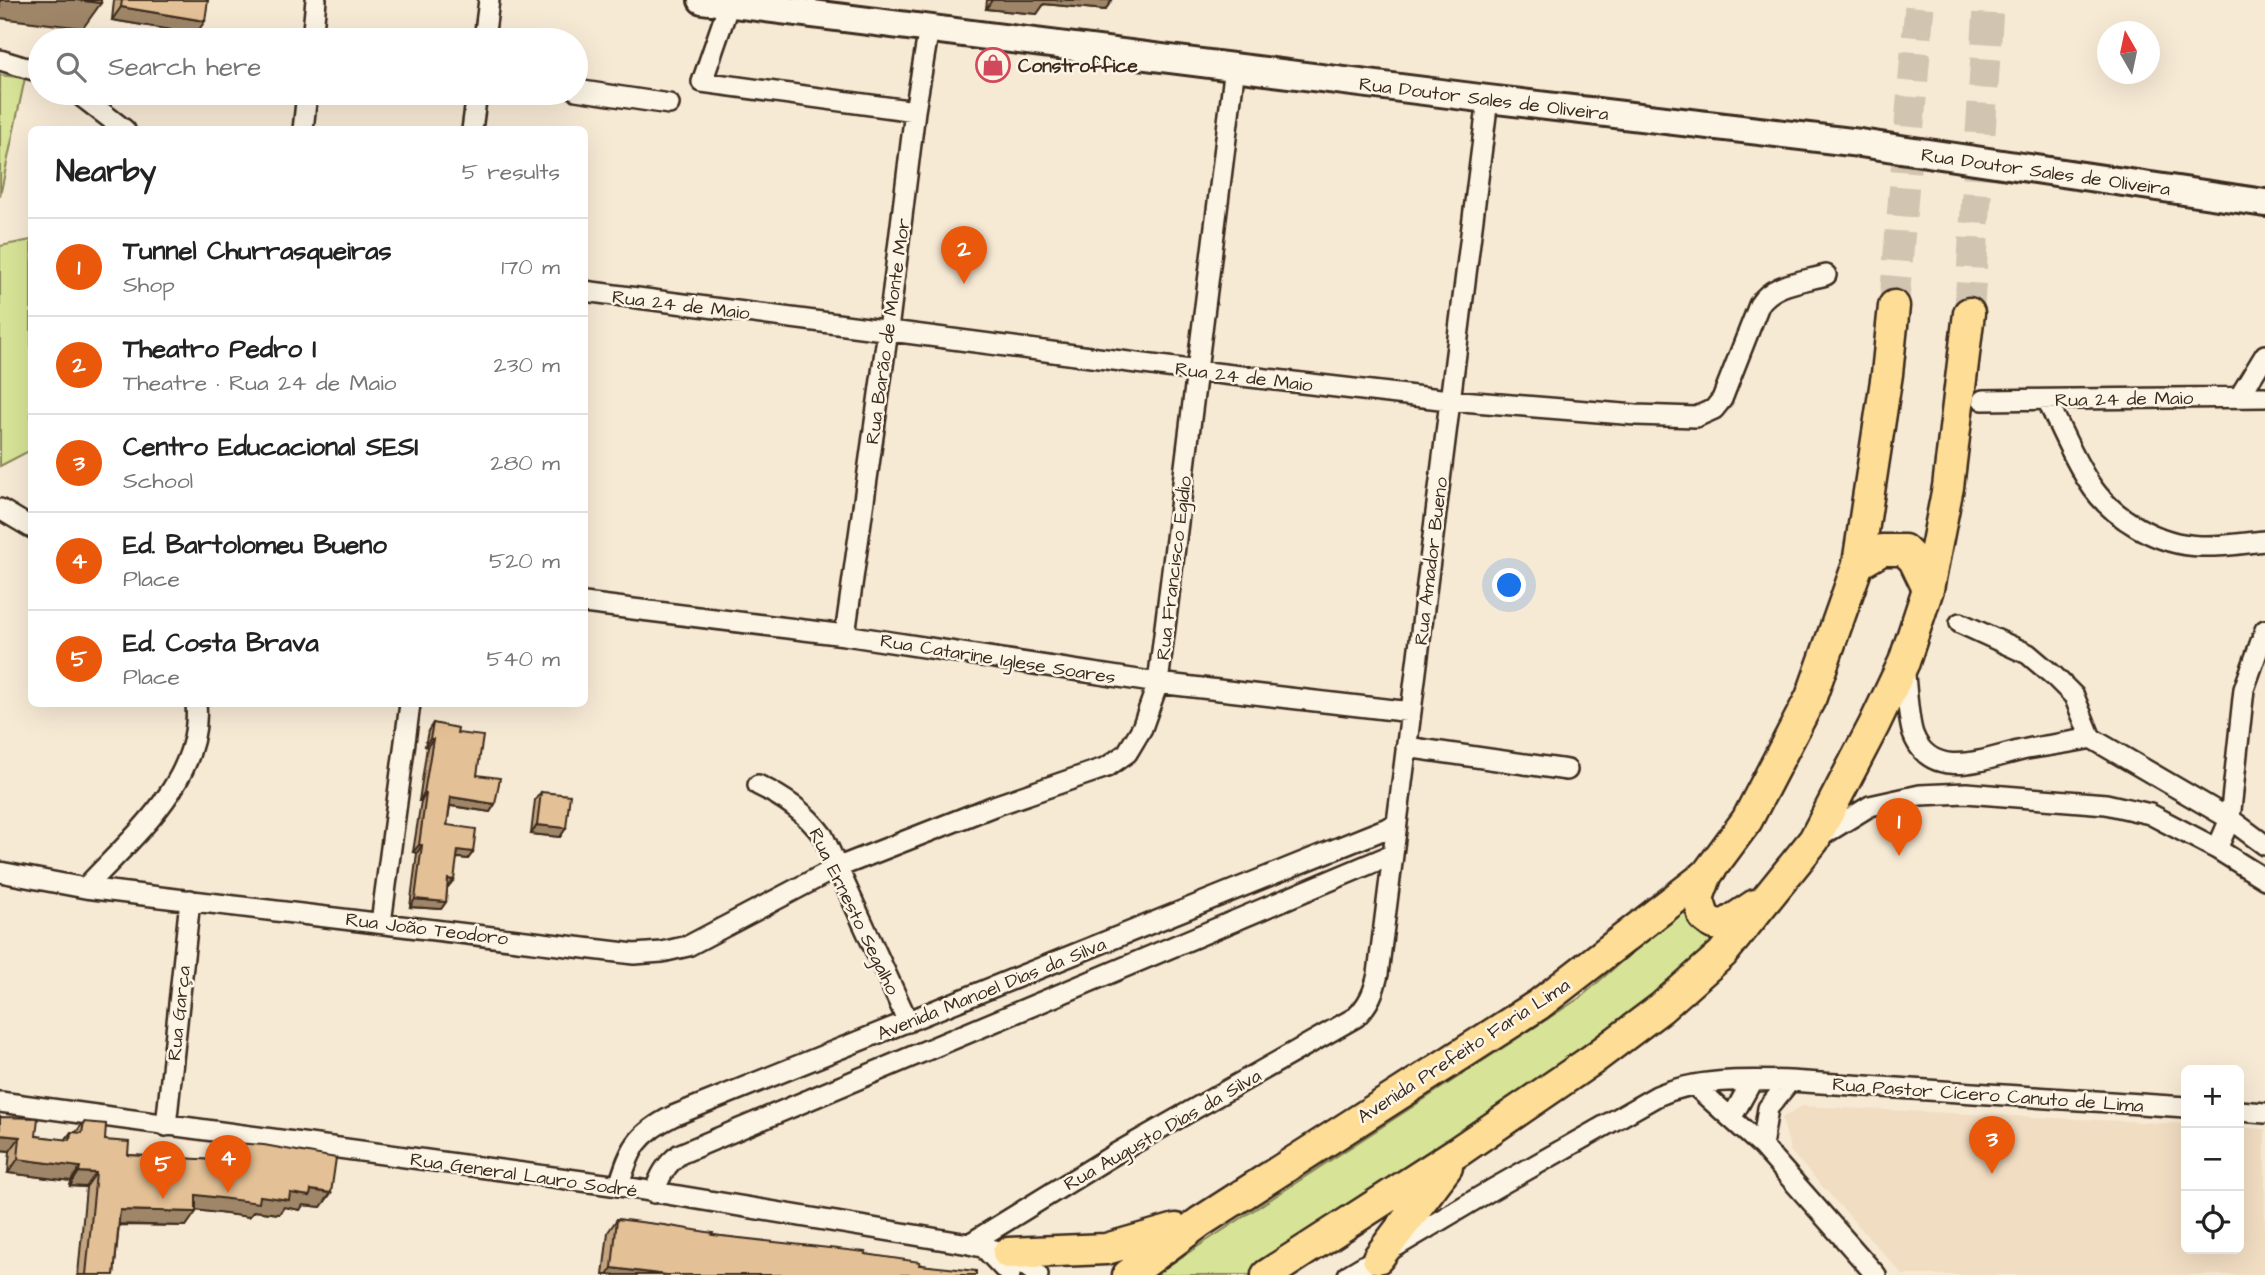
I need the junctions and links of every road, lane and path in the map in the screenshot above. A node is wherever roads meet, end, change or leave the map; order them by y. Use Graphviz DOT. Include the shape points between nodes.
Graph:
graph roads {
  1 [pos="316,0"];
  2 [pos="488,0"];
  3 [pos="702,0"];
  4 [pos="729,4"];
  5 [pos="313,28"];
  6 [pos="485,28"];
  7 [pos="929,28"];
  8 [pos="0,60"];
  9 [pos="1235,66"];
  10 [pos="28,68"];
  11 [pos="588,92"];
  12 [pos="1488,99"];
  13 [pos="669,104"];
  14 [pos="93,105"];
  15 [pos="306,105"];
  16 [pos="475,105"];
  17 [pos="915,111"];
  18 [pos="120,126"];
  19 [pos="303,126"];
  20 [pos="473,126"];
  21 [pos="2265,203"];
  22 [pos="1826,275"];
  23 [pos="588,292"];
  24 [pos="1895,306"];
  25 [pos="1969,313"];
  26 [pos="888,330"];
  27 [pos="2265,355"];
  28 [pos="1198,371"];
  29 [pos="2240,396"];
  30 [pos="2265,397"];
  31 [pos="1450,400"];
  32 [pos="1983,400"];
  33 [pos="2047,400"];
  34 [pos="3,517"];
  35 [pos="28,526"];
  36 [pos="2265,541"];
  37 [pos="1858,564"];
  38 [pos="1928,589"];
  39 [pos="588,603"];
  40 [pos="1960,623"];
  41 [pos="2265,630"];
  42 [pos="845,635"];
  43 [pos="1904,663"];
  44 [pos="1158,683"];
  45 [pos="196,707"];
  46 [pos="410,707"];
  47 [pos="1411,712"];
  48 [pos="2091,738"];
  49 [pos="1406,747"];
  50 [pos="1567,770"];
  51 [pos="758,785"];
  52 [pos="2230,819"];
  53 [pos="1395,825"];
  54 [pos="1359,840"];
  55 [pos="1814,840"];
  56 [pos="2265,845"];
  57 [pos="2217,849"];
  58 [pos="1391,855"];
  59 [pos="1370,865"];
  60 [pos="836,868"];
  61 [pos="0,872"];
  62 [pos="1707,874"];
  63 [pos="2265,879"];
  64 [pos="85,888"];
  65 [pos="1769,896"];
  66 [pos="190,900"];
  67 [pos="381,923"];
  68 [pos="1356,1017"];
  69 [pos="908,1022"];
  70 [pos="1752,1080"];
  71 [pos="1790,1081"];
  72 [pos="1694,1085"];
  73 [pos="0,1102"];
  74 [pos="2181,1107"];
  75 [pos="2244,1111"];
  76 [pos="2265,1113"];
  77 [pos="1732,1117"];
  78 [pos="166,1125"];
  79 [pos="1762,1146"];
  80 [pos="1459,1151"];
  81 [pos="619,1186"];
  82 [pos="654,1193"];
  83 [pos="1200,1222"];
  84 [pos="993,1255"];
  85 [pos="1378,1258"];
  86 [pos="1038,1275"];
  87 [pos="1128,1275"];
  88 [pos="1267,1275"];
  89 [pos="1348,1275"];
  90 [pos="1877,1275"];
  1 -- 5 [label="street"];
  2 -- 6 [label="street"];
  3 -- 4 [label="main road, Rua Doutor Sales de Oliveira"];
  4 -- 7 [label="main road, Rua Doutor Sales de Oliveira"];
  4 -- 17 [label="street" via="702,82"];
  7 -- 9 [label="main road, Rua Doutor Sales de Oliveira"];
  7 -- 17 [label="street, Rua Barão de Monte Mor"];
  8 -- 10 [label="street"];
  9 -- 12 [label="main road, Rua Doutor Sales de Oliveira"];
  9 -- 28 [label="street, Rua Francisco Egídio"];
  11 -- 13 [label="street"];
  12 -- 21 [label="main road, Rua Doutor Sales de Oliveira" via="1860,143"];
  12 -- 31 [label="street, Rua Amador Bueno"];
  14 -- 18 [label="street"];
  15 -- 19 [label="street"];
  16 -- 20 [label="street"];
  17 -- 26 [label="street, Rua Barão de Monte Mor"];
  22 -- 31 [label="street, Rua 24 de Maio" via="1765,295 1722,399 1706,414 1636,415"];
  23 -- 26 [label="street, Rua 24 de Maio"];
  24 -- 37 [label="main road, Avenida Prefeito Faria Lima"];
  25 -- 38 [label="main road" via="1948,487"];
  26 -- 28 [label="street, Rua 24 de Maio"];
  26 -- 42 [label="street, Rua Barão de Monte Mor"];
  27 -- 29 [label="street"];
  28 -- 31 [label="street, Rua 24 de Maio"];
  28 -- 44 [label="street, Rua Francisco Egídio"];
  29 -- 30 [label="street, Rua 24 de Maio"];
  29 -- 33 [label="street, Rua 24 de Maio"];
  31 -- 47 [label="street, Rua Amador Bueno"];
  32 -- 33 [label="street, Rua 24 de Maio"];
  33 -- 36 [label="street" via="2090,484 2116,513 2143,531 2200,546"];
  34 -- 35 [label="street"];
  37 -- 38 [label="main road" via="1882,550 1903,550 1914,560"];
  37 -- 62 [label="main road, Avenida Prefeito Faria Lima" via="1811,697 1747,820"];
  38 -- 43 [label="main road"];
  39 -- 42 [label="street, Rua Catarine Iglese Soares"];
  40 -- 48 [label="street" via="2028,654 2056,677 2074,696"];
  41 -- 52 [label="street" via="2244,689"];
  42 -- 44 [label="street, Rua Catarine Iglese Soares"];
  43 -- 48 [label="street" via="1913,734 1938,761 1964,765"];
  43 -- 55 [label="main road"];
  44 -- 47 [label="street, Rua Catarine Iglese Soares"];
  44 -- 60 [label="street, Rua Francisco Egídio" via="1127,753 1107,767"];
  45 -- 64 [label="street" via="196,733 185,769 156,811"];
  46 -- 67 [label="street"];
  47 -- 49 [label="street, Rua Amador Bueno"];
  48 -- 52 [label="street"];
  49 -- 50 [label="street"];
  49 -- 53 [label="street, Rua Amador Bueno"];
  51 -- 60 [label="street, Rua Ernesto Segalho" via="784,797 810,818"];
  52 -- 56 [label="street"];
  52 -- 57 [label="street"];
  53 -- 54 [label="street, Avenida Manoel Dias da Silva"];
  53 -- 58 [label="street, Rua Amador Bueno"];
  54 -- 59 [label="street"];
  54 -- 69 [label="street, Avenida Manoel Dias da Silva"];
  55 -- 57 [label="street" via="1870,806 1920,795 1966,793 2129,808"];
  55 -- 65 [label="main road"];
  57 -- 63 [label="street"];
  58 -- 59 [label="street, Avenida Manoel Dias da Silva"];
  58 -- 68 [label="street, Rua Amador Bueno" via="1374,993"];
  59 -- 82 [label="street, Avenida Manoel Dias da Silva" via="680,1154 668,1163"];
  60 -- 67 [label="street, Rua João Teodoro" via="688,946 662,952 634,954"];
  60 -- 69 [label="street, Rua Ernesto Segalho"];
  61 -- 64 [label="street, Rua João Teodoro"];
  62 -- 65 [label="main road" via="1698,898 1704,917 1713,924 1725,925"];
  62 -- 83 [label="main road, Avenida Prefeito Faria Lima" via="1538,1005"];
  64 -- 66 [label="street, Rua João Teodoro"];
  65 -- 80 [label="main road" via="1722,954 1661,1008"];
  66 -- 67 [label="street, Rua João Teodoro"];
  66 -- 78 [label="street, Rua Garça"];
  68 -- 84 [label="street, Rua Augusto Dias da Silva" via="1115,1154"];
  69 -- 81 [label="street, Avenida Manoel Dias da Silva" via="652,1127 637,1140"];
  70 -- 71 [label="street, Rua Pastor Cícero Canuto de Lima"];
  70 -- 72 [label="street, Rua Pastor Cícero Canuto de Lima"];
  70 -- 77 [label="street"];
  71 -- 74 [label="street, Rua Pastor Cícero Canuto de Lima"];
  71 -- 79 [label="street" via="1768,1108"];
  72 -- 77 [label="street"];
  72 -- 85 [label="street, Rua Pastor Cícero Canuto de Lima" via="1657,1096"];
  73 -- 78 [label="street, Rua General Lauro Sodré"];
  75 -- 76 [label="street"];
  77 -- 79 [label="street"];
  78 -- 81 [label="street, Rua General Lauro Sodré"];
  79 -- 90 [label="street"];
  80 -- 85 [label="main road"];
  80 -- 88 [label="main road"];
  81 -- 82 [label="street, Rua General Lauro Sodré"];
  82 -- 84 [label="street, Rua General Lauro Sodré"];
  83 -- 84 [label="main road" via="1106,1249"];
  83 -- 87 [label="main road, Avenida Prefeito Faria Lima"];
  84 -- 86 [label="street, Rua General Lauro Sodré"];
  85 -- 89 [label="street, Rua Pastor Cícero Canuto de Lima"];
}
